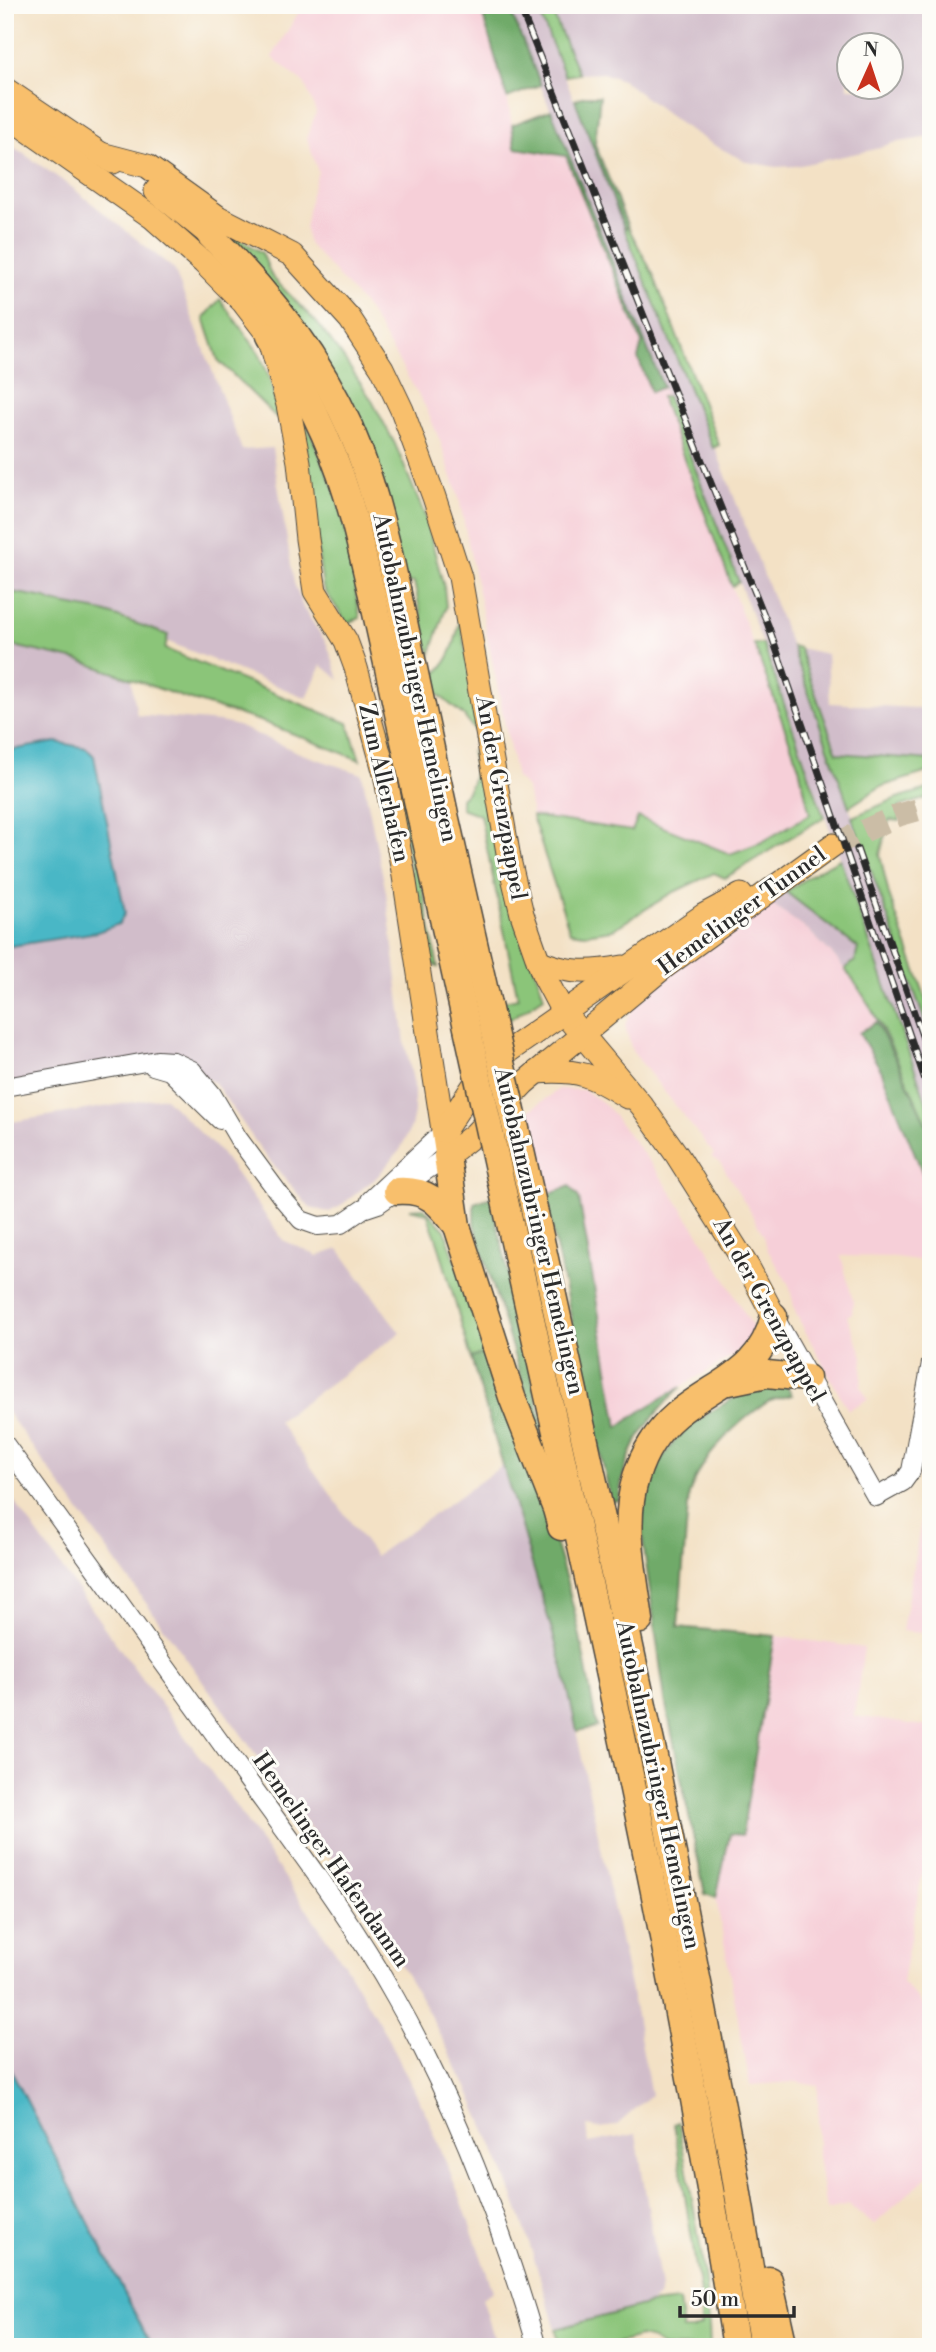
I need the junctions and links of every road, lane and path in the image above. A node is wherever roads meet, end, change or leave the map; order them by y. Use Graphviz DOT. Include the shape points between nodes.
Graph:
graph roads {
  1 [pos="5,89"];
  2 [pos="5,114"];
  3 [pos="101,154"];
  4 [pos="210,235"];
  5 [pos="269,336"];
  6 [pos="385,592"];
  7 [pos="538,961"];
  8 [pos="630,966"];
  9 [pos="563,1012"];
  10 [pos="583,1036"];
  11 [pos="537,1072"];
  12 [pos="5,1087"];
  13 [pos="642,1107"];
  14 [pos="446,1143"];
  15 [pos="397,1191"];
  16 [pos="363,1209"];
  17 [pos="457,1226"];
  18 [pos="774,1316"];
  19 [pos="931,1363"];
  20 [pos="807,1378"];
  21 [pos="724,1383"];
  22 [pos="5,1444"];
  23 [pos="599,1630"];
  24 [pos="654,1756"];
  25 [pos="734,2169"];
  26 [pos="720,2246"];
  27 [pos="537,2347"];
  28 [pos="721,2347"];
  29 [pos="736,2347"];
  30 [pos="762,2347"];
  31 [pos="784,2347"];
  1 -- 3 [label="main road, Autobahnzubringer Hemelingen"];
  2 -- 5 [label="main road" via="152,217 243,302"];
  3 -- 4 [label="main road, Autobahnzubringer Hemelingen"];
  3 -- 7 [label="main road, An der Grenzpappel" via="147,166 218,217 292,255 350,319 382,368 402,410 460,577 510,864"];
  4 -- 6 [label="highway, Autobahnzubringer Hemelingen" via="289,324 334,397 358,447 384,530"];
  5 -- 6 [label="highway, Autobahnzubringer Hemelingen" via="299,384 334,459"];
  5 -- 14 [label="main road, Zum Allerhafen" via="299,462 316,590 346,641 385,775"];
  6 -- 23 [label="highway, Autobahnzubringer Hemelingen, bridge" via="507,1210"];
  6 -- 24 [label="highway, Autobahnzubringer Hemelingen, bridge" via="446,819"];
  7 -- 8 [label="main road" via="568,972"];
  7 -- 9 [label="main road, An der Grenzpappel"];
  8 -- 9 [label="main road, Hemelinger Tunnel"];
  8 -- 10 [label="main road, Hemelinger Tunnel" via="704,915 833,845 664,967"];
  9 -- 10 [label="main road, An der Grenzpappel"];
  9 -- 14 [label="main road, Hemelinger Tunnel" via="494,1061 474,1085"];
  10 -- 11 [label="main road, Hemelinger Tunnel"];
  10 -- 13 [label="main road, An der Grenzpappel"];
  11 -- 13 [label="main road" via="582,1073"];
  11 -- 14 [label="main road, Hemelinger Tunnel" via="475,1134"];
  12 -- 16 [label="street" via="143,1062 172,1066 238,1138 301,1220 329,1227"];
  13 -- 18 [label="main road, An der Grenzpappel" via="713,1209"];
  14 -- 15 [label="street"];
  14 -- 16 [label="street" via="373,1195"];
  14 -- 17 [label="highway"];
  15 -- 16 [label="street"];
  15 -- 17 [label="highway" via="428,1194"];
  17 -- 23 [label="highway" via="512,1396 556,1509 579,1593"];
  18 -- 20 [label="street, An der Grenzpappel"];
  18 -- 21 [label="highway" via="756,1357"];
  19 -- 20 [label="street, An der Grenzpappel" via="911,1471 903,1482 876,1497"];
  20 -- 21 [label="highway" via="767,1374"];
  21 -- 24 [label="highway" via="675,1416 648,1448 629,1512 643,1640 660,1717"];
  22 -- 27 [label="street, Hemelinger Hafendamm" via="336,1902 395,1996 478,2169"];
  23 -- 26 [label="highway, Autobahnzubringer Hemelingen" via="674,1988"];
  24 -- 25 [label="highway, Autobahnzubringer Hemelingen"];
  25 -- 30 [label="highway, Autobahnzubringer Hemelingen"];
  25 -- 31 [label="highway" via="751,2187"];
  26 -- 28 [label="highway" via="713,2284"];
  26 -- 29 [label="highway, Autobahnzubringer Hemelingen"];
}
